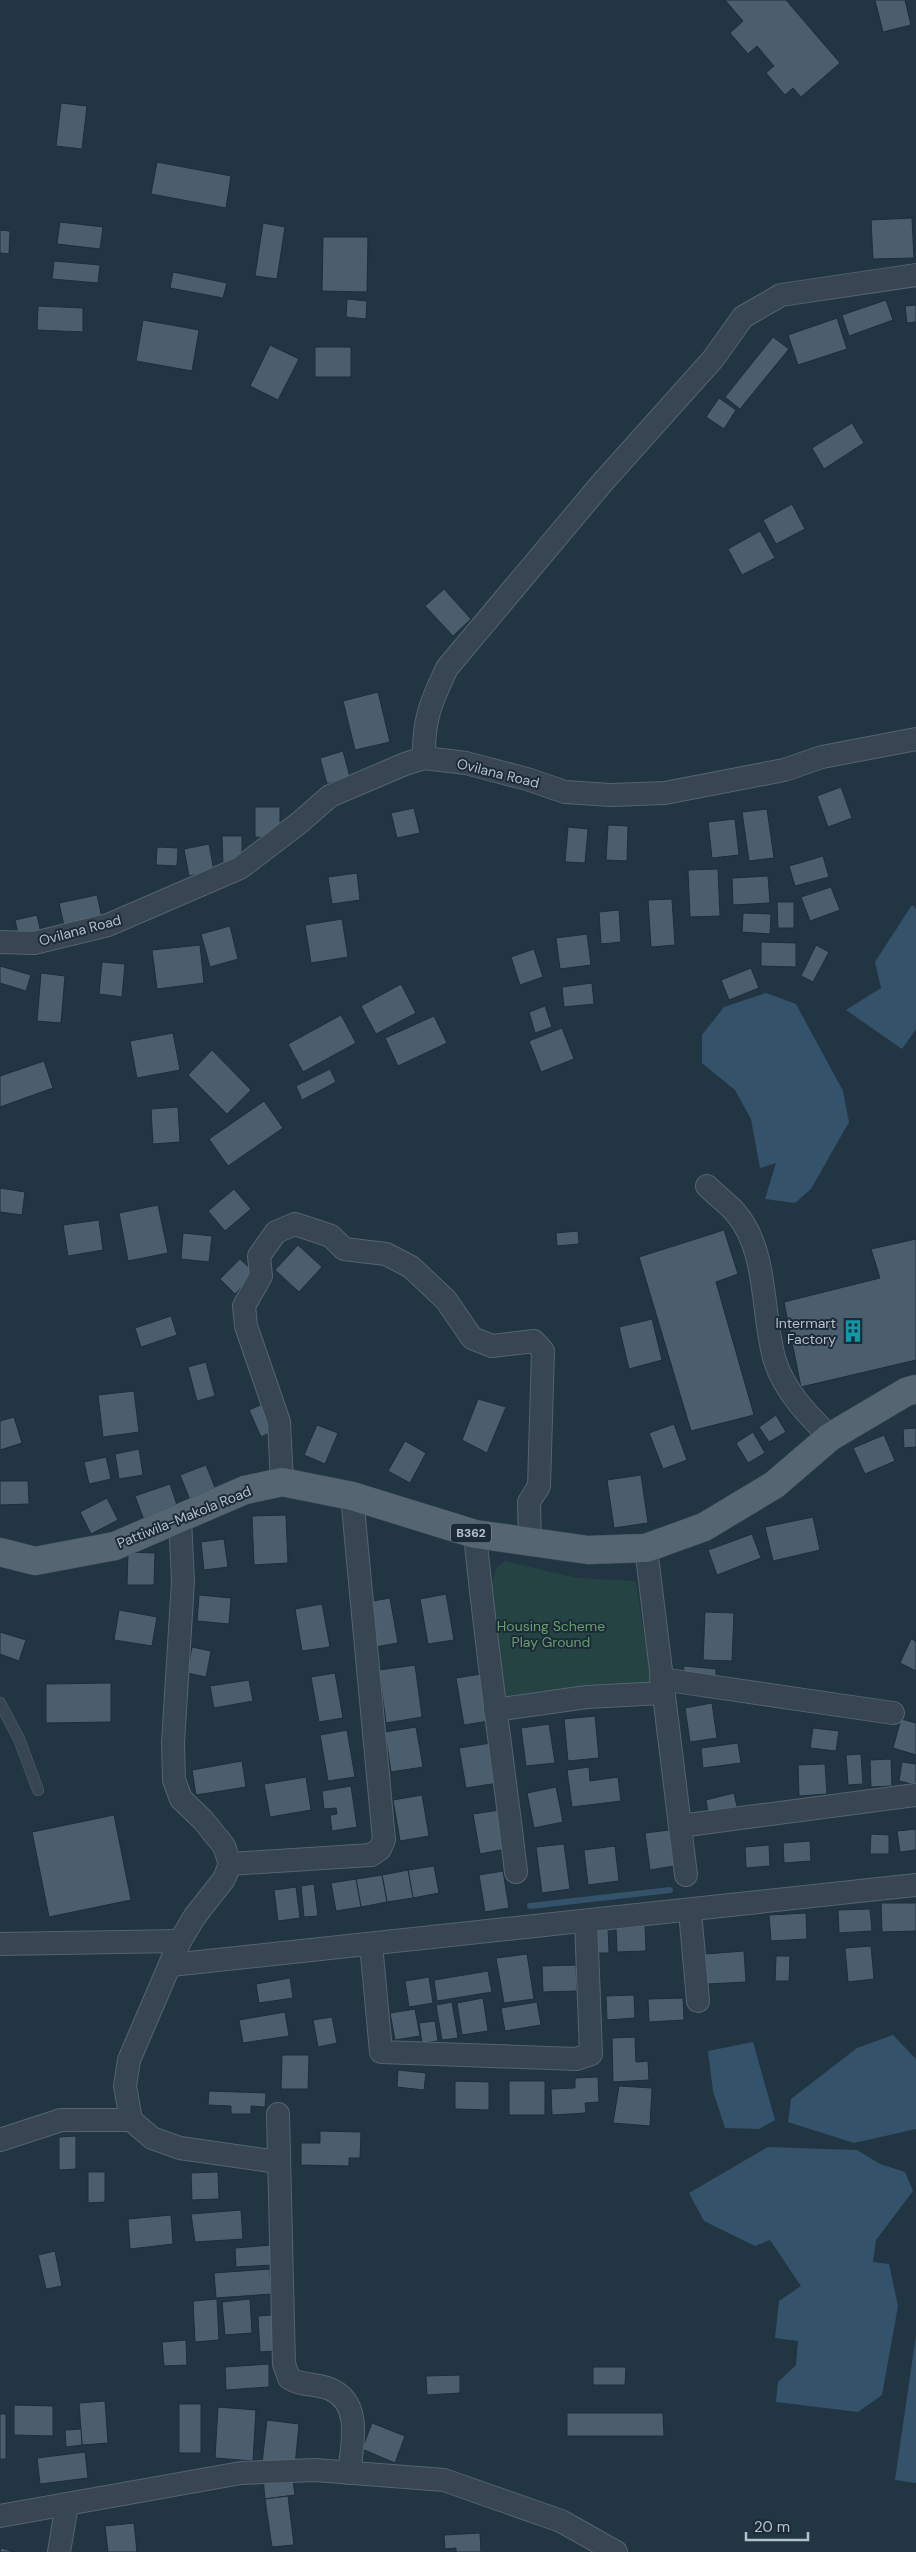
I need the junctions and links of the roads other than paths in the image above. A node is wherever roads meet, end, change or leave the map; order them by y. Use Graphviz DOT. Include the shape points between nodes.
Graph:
graph roads {
  1 [pos="916,275"];
  2 [pos="916,739"];
  3 [pos="424,758"];
  4 [pos="0,942"];
  5 [pos="707,1186"];
  6 [pos="916,1389"];
  7 [pos="830,1437"];
  8 [pos="282,1482"];
  9 [pos="352,1496"];
  10 [pos="180,1519"];
  11 [pos="475,1534"];
  12 [pos="530,1543"];
  13 [pos="646,1548"];
  14 [pos="0,1552"];
  15 [pos="662,1686"];
  16 [pos="0,1703"];
  17 [pos="495,1710"];
  18 [pos="894,1713"];
  19 [pos="38,1790"];
  20 [pos="916,1796"];
  21 [pos="680,1826"];
  22 [pos="230,1864"];
  23 [pos="516,1872"];
  24 [pos="686,1875"];
  25 [pos="916,1885"];
  26 [pos="690,1911"];
  27 [pos="586,1921"];
  28 [pos="180,1941"];
  29 [pos="0,1944"];
  30 [pos="371,1944"];
  31 [pos="171,1965"];
  32 [pos="698,2001"];
  33 [pos="278,2114"];
  34 [pos="131,2120"];
  35 [pos="0,2140"];
  36 [pos="278,2162"];
  37 [pos="349,2473"];
  38 [pos="67,2504"];
  39 [pos="0,2516"];
  40 [pos="59,2552"];
  41 [pos="616,2552"];
  1 -- 3 [label="street" via="782,295 743,317 713,360 602,483 447,668 430,704 424,734"];
  2 -- 3 [label="street, Ovilana Road" via="666,793 611,795 565,792 466,763"];
  3 -- 4 [label="street, Ovilana Road" via="330,796 240,868 108,925 34,943"];
  5 -- 7 [label="street" via="736,1213 754,1244 775,1361 788,1389"];
  6 -- 7 [label="main road, Pattiwila-Makola Road / B362"];
  7 -- 13 [label="main road, Pattiwila-Makola Road / B362" via="774,1485 704,1527"];
  8 -- 9 [label="main road, Pattiwila-Makola Road / B362"];
  8 -- 10 [label="main road, Pattiwila-Makola Road / B362" via="246,1490"];
  8 -- 12 [label="street" via="279,1422 246,1326 244,1306 261,1276 259,1256 276,1232 295,1224 331,1236 344,1249 386,1254 411,1267 446,1300 472,1338 492,1346 534,1341 543,1352 539,1486 529,1502"];
  9 -- 11 [label="main road, Pattiwila-Makola Road / B362"];
  9 -- 22 [label="street" via="384,1840 380,1849 371,1855"];
  10 -- 14 [label="main road, Pattiwila-Makola Road / B362" via="115,1546 70,1556 35,1561"];
  10 -- 22 [label="street" via="183,1581 173,1743 174,1780 181,1799 224,1846"];
  11 -- 12 [label="main road, Pattiwila-Makola Road / B362"];
  11 -- 17 [label="street" via="484,1636"];
  12 -- 13 [label="main road, Pattiwila-Makola Road / B362" via="588,1550"];
  13 -- 15 [label="street"];
  15 -- 17 [label="street"];
  15 -- 18 [label="street"];
  15 -- 21 [label="street"];
  16 -- 19 [label="lane" via="19,1739"];
  17 -- 23 [label="street"];
  20 -- 21 [label="street"];
  21 -- 24 [label="street"];
  22 -- 28 [label="street" via="224,1879"];
  25 -- 26 [label="street"];
  26 -- 27 [label="street"];
  26 -- 32 [label="street"];
  27 -- 30 [label="street"];
  27 -- 30 [label="street" via="591,2054 576,2059 381,2052"];
  28 -- 29 [label="street"];
  28 -- 31 [label="street"];
  30 -- 31 [label="street"];
  31 -- 34 [label="street" via="129,2060 125,2086"];
  33 -- 36 [label="street"];
  34 -- 35 [label="street" via="61,2120"];
  34 -- 36 [label="street" via="152,2138 180,2148"];
  36 -- 37 [label="street" via="284,2364 289,2378 297,2383 330,2389 346,2400 353,2419"];
  37 -- 38 [label="street" via="315,2470 241,2472"];
  37 -- 41 [label="street" via="444,2480 561,2521"];
  38 -- 39 [label="street"];
  38 -- 40 [label="street"];
}
